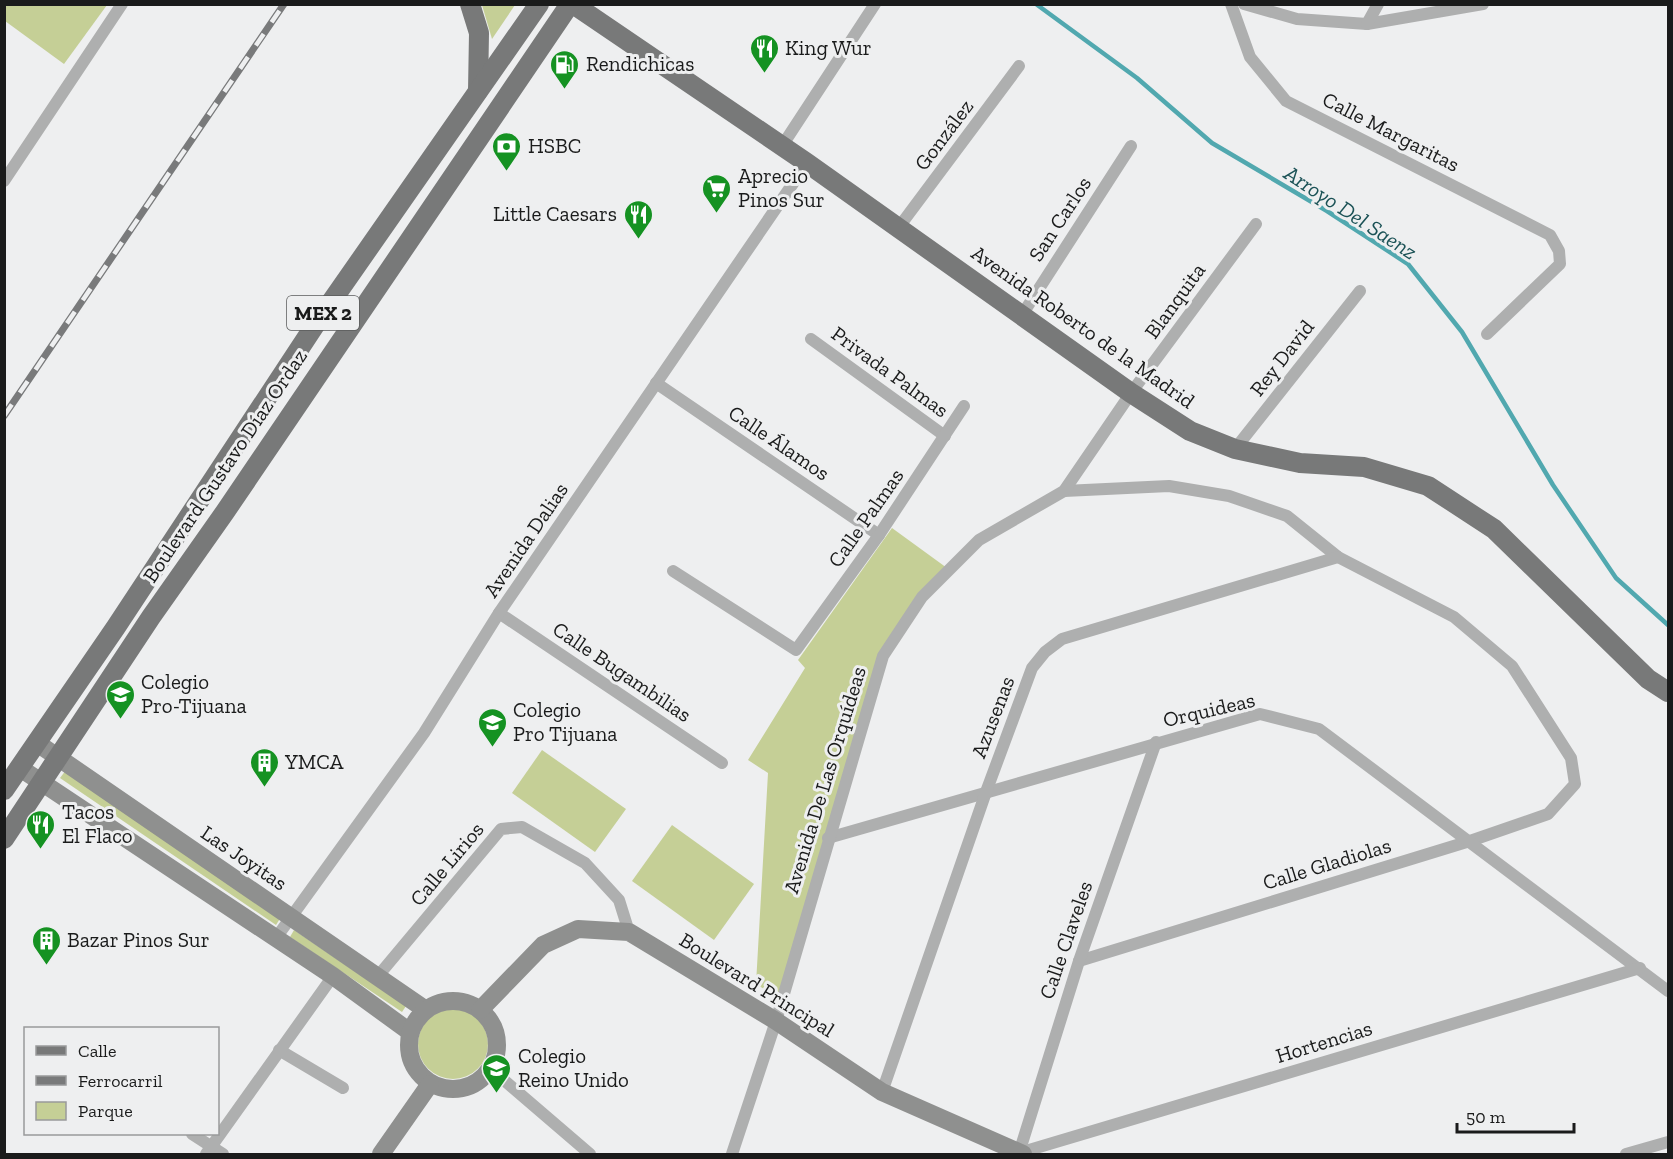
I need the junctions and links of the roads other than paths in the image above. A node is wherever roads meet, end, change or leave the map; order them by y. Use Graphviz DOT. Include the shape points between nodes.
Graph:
graph roads {
  1 [pos="122,4"];
  2 [pos="470,4"];
  3 [pos="539,4"];
  4 [pos="572,4"];
  5 [pos="875,4"];
  6 [pos="1231,4"];
  7 [pos="1244,4"];
  8 [pos="1378,4"];
  9 [pos="1483,4"];
  10 [pos="1367,24"];
  11 [pos="1019,66"];
  12 [pos="478,91"];
  13 [pos="782,146"];
  14 [pos="1131,146"];
  15 [pos="807,163"];
  16 [pos="4,181"];
  17 [pos="1256,224"];
  18 [pos="899,228"];
  19 [pos="1360,291"];
  20 [pos="1022,315"];
  21 [pos="1487,334"];
  22 [pos="811,339"];
  23 [pos="656,383"];
  24 [pos="1131,393"];
  25 [pos="964,406"];
  26 [pos="945,436"];
  27 [pos="1235,450"];
  28 [pos="1064,491"];
  29 [pos="879,535"];
  30 [pos="1338,557"];
  31 [pos="673,571"];
  32 [pos="499,613"];
  33 [pos="1668,692"];
  34 [pos="1156,742"];
  35 [pos="37,743"];
  36 [pos="57,757"];
  37 [pos="722,763"];
  38 [pos="20,768"];
  39 [pos="41,783"];
  40 [pos="4,790"];
  41 [pos="986,792"];
  42 [pos="828,838"];
  43 [pos="4,839"];
  44 [pos="1470,841"];
  45 [pos="291,917"];
  46 [pos="628,932"];
  47 [pos="276,938"];
  48 [pos="1079,961"];
  49 [pos="1640,968"];
  50 [pos="333,976"];
  51 [pos="378,976"];
  52 [pos="1668,991"];
  53 [pos="426,1010"];
  54 [pos="480,1010"];
  55 [pos="776,1021"];
  56 [pos="410,1032"];
  57 [pos="279,1050"];
  58 [pos="491,1069"];
  59 [pos="430,1084"];
  60 [pos="343,1088"];
  61 [pos="882,1092"];
  62 [pos="193,1135"];
  63 [pos="1668,1142"];
  64 [pos="209,1151"];
  65 [pos="584,1152"];
  66 [pos="1021,1154"];
  67 [pos="223,1155"];
  68 [pos="381,1155"];
  69 [pos="732,1155"];
  70 [pos="1626,1155"];
  1 -- 16 [label="street"];
  2 -- 12 [label="main road" via="479,33"];
  3 -- 12 [label="main road, Boulevard Gustavo Díaz Ordaz / MEX 2"];
  4 -- 13 [label="main road, Avenida Roberto de la Madrid"];
  4 -- 36 [label="main road, Boulevard Gustavo Díaz Ordaz / MEX 2"];
  5 -- 13 [label="street"];
  6 -- 21 [label="street, Calle Margaritas" via="1250,57 1286,101 1550,235 1559,250 1560,264"];
  7 -- 10 [label="street" via="1297,19"];
  8 -- 10 [label="street"];
  9 -- 10 [label="street"];
  11 -- 18 [label="street, González"];
  12 -- 35 [label="main road, Boulevard Gustavo Díaz Ordaz / MEX 2" via="315,325"];
  13 -- 15 [label="main road, Avenida Roberto de la Madrid"];
  14 -- 20 [label="street, San Carlos"];
  15 -- 18 [label="main road, Avenida Roberto de la Madrid"];
  15 -- 23 [label="street, Avenida Dalias"];
  17 -- 24 [label="street, Blanquita"];
  18 -- 20 [label="main road, Avenida Roberto de la Madrid"];
  19 -- 27 [label="street, Rey David"];
  20 -- 24 [label="main road, Avenida Roberto de la Madrid"];
  22 -- 26 [label="street, Privada Palmas"];
  23 -- 29 [label="street, Calle Álamos"];
  23 -- 32 [label="street, Avenida Dalias"];
  24 -- 27 [label="main road, Avenida Roberto de la Madrid" via="1190,431"];
  24 -- 28 [label="street, Blanquita"];
  25 -- 26 [label="street, Calle Palmas"];
  26 -- 29 [label="street, Calle Palmas"];
  27 -- 33 [label="main road, Avenida Roberto de la Madrid" via="1300,463 1364,467 1428,486 1494,529 1648,679"];
  28 -- 30 [label="street" via="1169,486 1229,496 1287,516"];
  28 -- 42 [label="street, Avenida De Las Orquídeas" via="979,540 922,597 883,656"];
  29 -- 31 [label="street, Calle Palmas" via="796,650"];
  30 -- 41 [label="street, Azusenas" via="1062,639 1032,668"];
  30 -- 44 [label="street, Calle Gladiolas" via="1454,617 1512,666 1571,758 1575,784 1548,814"];
  32 -- 37 [label="street, Calle Bugambilias"];
  32 -- 45 [label="street, Avenida Dalias" via="424,734"];
  34 -- 41 [label="street, Orquideas"];
  34 -- 44 [label="street, Orquideas" via="1260,714 1319,729"];
  34 -- 48 [label="street, Calle Claveles"];
  35 -- 36 [label="main road, Las Joyitas"];
  35 -- 38 [label="main road, Boulevard Gustavo Díaz Ordaz / MEX 2"];
  36 -- 39 [label="main road, Boulevard Gustavo Díaz Ordaz / MEX 2"];
  36 -- 45 [label="main road, Las Joyitas"];
  38 -- 39 [label="main road"];
  38 -- 40 [label="main road, Boulevard Gustavo Díaz Ordaz / MEX 2"];
  39 -- 43 [label="main road, Boulevard Gustavo Díaz Ordaz / MEX 2"];
  39 -- 47 [label="main road"];
  41 -- 42 [label="street, Orquideas"];
  41 -- 61 [label="street, Azusenas"];
  42 -- 55 [label="street, Avenida De Las Orquídeas"];
  44 -- 48 [label="street, Calle Gladiolas"];
  44 -- 49 [label="street, Orquideas"];
  45 -- 47 [label="street, Avenida Dalias"];
  45 -- 51 [label="main road, Las Joyitas"];
  46 -- 51 [label="street, Calle Lirios" via="619,900 585,863 522,827 501,829"];
  46 -- 54 [label="main road, Boulevard Principal" via="578,929 543,945"];
  46 -- 55 [label="main road, Boulevard Principal"];
  47 -- 50 [label="main road"];
  48 -- 66 [label="street, Calle Claveles"];
  49 -- 52 [label="street, Orquideas"];
  49 -- 66 [label="street, Hortencias"];
  50 -- 56 [label="main road"];
  50 -- 57 [label="street"];
  51 -- 53 [label="main road, Las Joyitas"];
  53 -- 54 [label="main road" via="443,1001 462,1001"];
  53 -- 56 [label="main road"];
  54 -- 58 [label="main road" via="497,1037 497,1054"];
  55 -- 61 [label="main road, Boulevard Principal"];
  55 -- 69 [label="street, Avenida De Las Orquídeas"];
  56 -- 59 [label="main road" via="411,1062"];
  57 -- 60 [label="street"];
  57 -- 64 [label="street"];
  58 -- 59 [label="main road" via="479,1082 464,1089"];
  58 -- 65 [label="street"];
  59 -- 68 [label="main road"];
  61 -- 66 [label="main road, Boulevard Principal"];
  62 -- 64 [label="street"];
  63 -- 70 [label="street"];
  64 -- 67 [label="street"];
}
